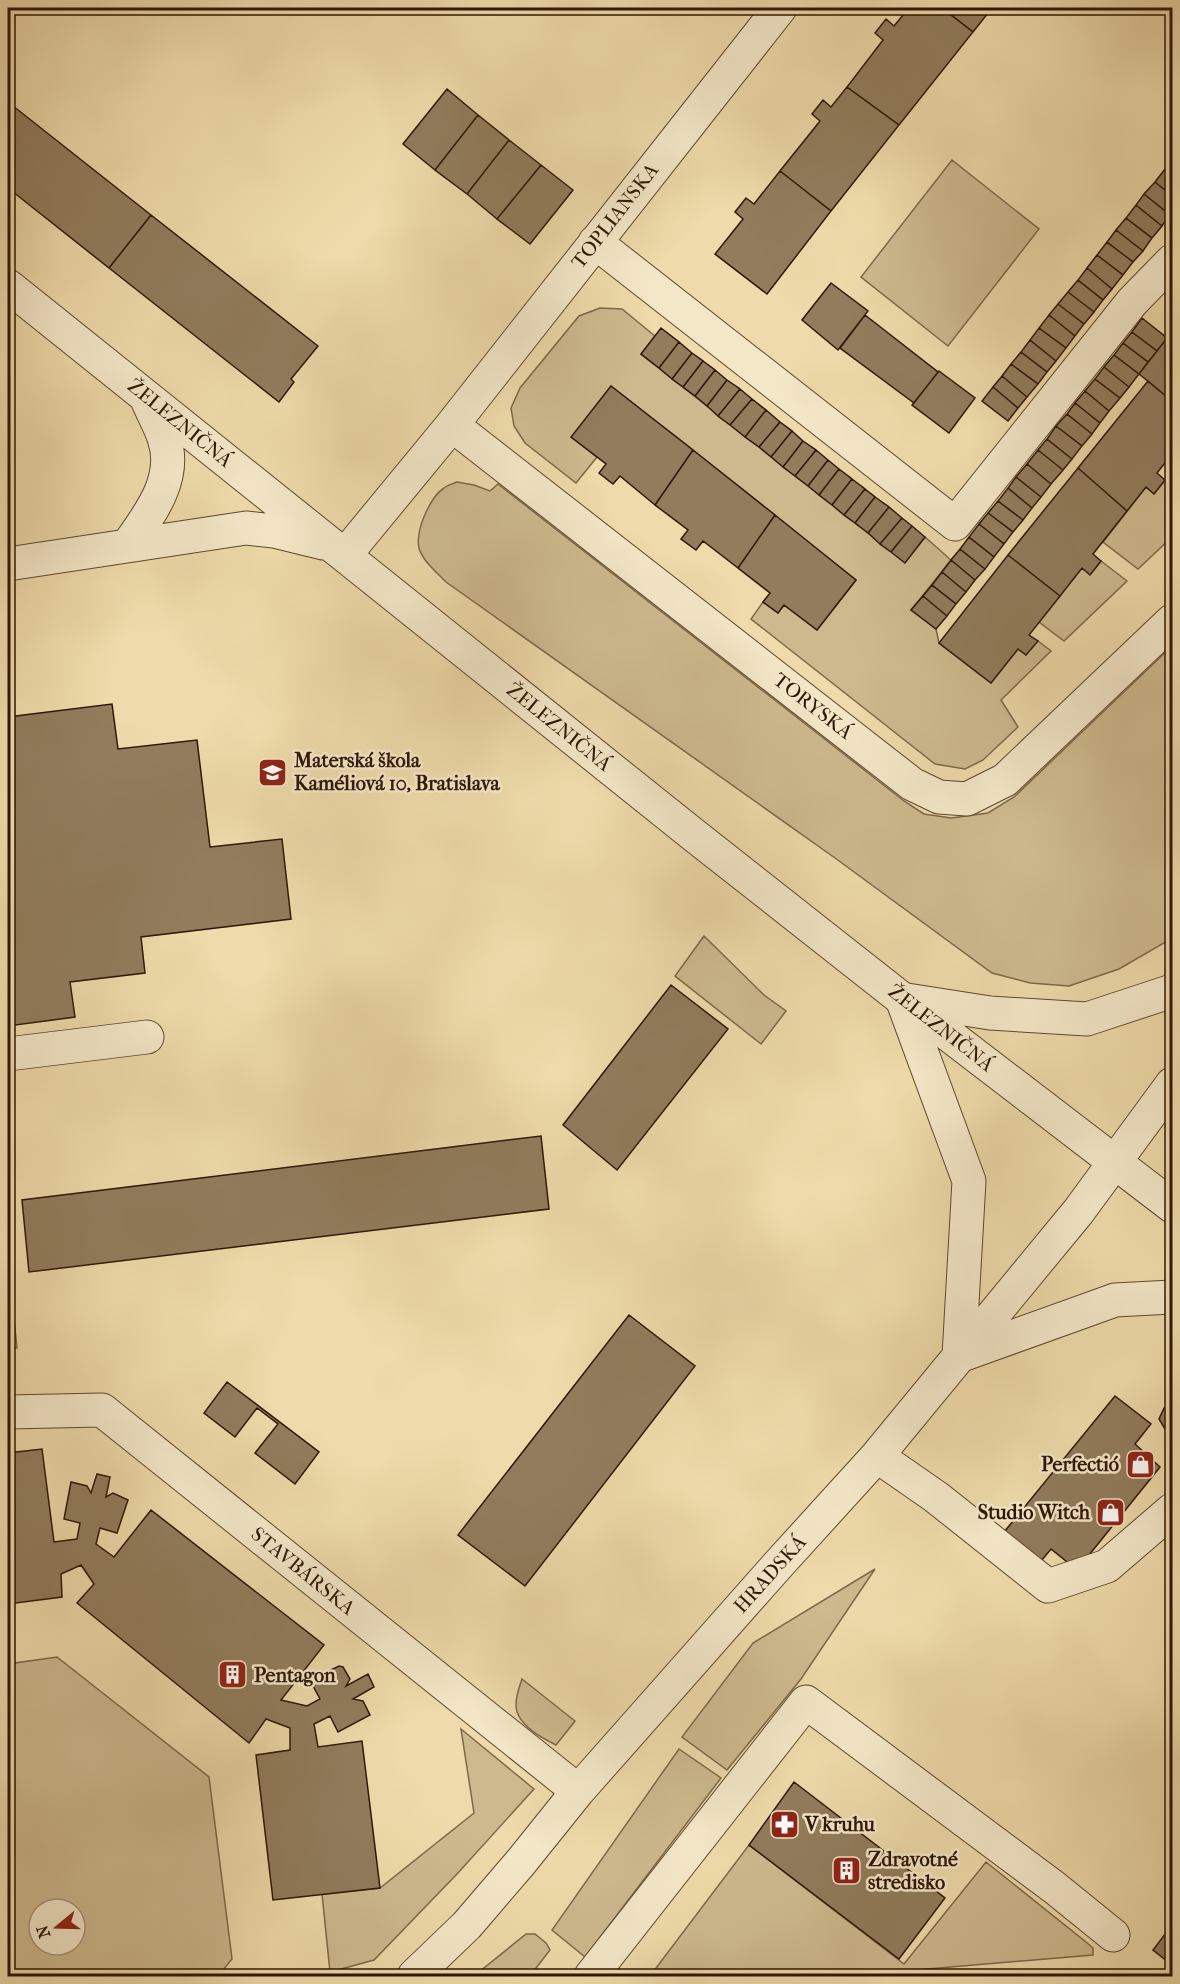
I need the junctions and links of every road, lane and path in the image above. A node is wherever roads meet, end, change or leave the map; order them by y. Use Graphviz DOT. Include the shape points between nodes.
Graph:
graph roads {
  1 [pos="780,8"];
  2 [pos="595,242"];
  3 [pos="1173,261"];
  4 [pos="8,286"];
  5 [pos="145,395"];
  6 [pos="452,425"];
  7 [pos="128,545"];
  8 [pos="339,551"];
  9 [pos="8,564"];
  10 [pos="1173,621"];
  11 [pos="1173,991"];
  12 [pos="902,999"];
  13 [pos="147,1037"];
  14 [pos="8,1054"];
  15 [pos="1173,1084"];
  16 [pos="1116,1162"];
  17 [pos="1173,1206"];
  18 [pos="1173,1297"];
  19 [pos="959,1356"];
  20 [pos="8,1412"];
  21 [pos="878,1456"];
  22 [pos="1173,1510"];
  23 [pos="578,1791"];
  24 [pos="1113,1935"];
  25 [pos="414,1977"];
  26 [pos="591,1977"];
  1 -- 2 [label="street, TOPLIANSKA"];
  2 -- 3 [label="street" via="955,524 1132,302"];
  2 -- 6 [label="street, TOPLIANSKA"];
  4 -- 5 [label="street, ŽELEZNIČNÁ"];
  5 -- 7 [label="street" via="165,439 166,479 156,505"];
  5 -- 8 [label="street, ŽELEZNIČNÁ"];
  6 -- 8 [label="street, TOPLIANSKA"];
  6 -- 10 [label="street, TORYSKÁ" via="912,784 939,797 967,799 1005,780"];
  7 -- 8 [label="street" via="252,528"];
  7 -- 9 [label="street"];
  8 -- 12 [label="street, ŽELEZNIČNÁ"];
  11 -- 12 [label="street" via="1087,1019 990,1013"];
  12 -- 16 [label="street, ŽELEZNIČNÁ"];
  12 -- 19 [label="street" via="969,1181"];
  13 -- 14 [label="street"];
  15 -- 16 [label="street, HRADSKÁ"];
  16 -- 17 [label="street, ŽELEZNIČNÁ"];
  16 -- 19 [label="street, HRADSKÁ"];
  18 -- 19 [label="street" via="1115,1300"];
  19 -- 21 [label="street, HRADSKÁ"];
  20 -- 23 [label="street, STAVBÁRSKA" via="102,1410"];
  21 -- 22 [label="street" via="1048,1586 1107,1566"];
  21 -- 23 [label="street, HRADSKÁ"];
  23 -- 25 [label="street, HRADSKÁ" via="467,1925"];
  24 -- 26 [label="street" via="806,1702"];
}
